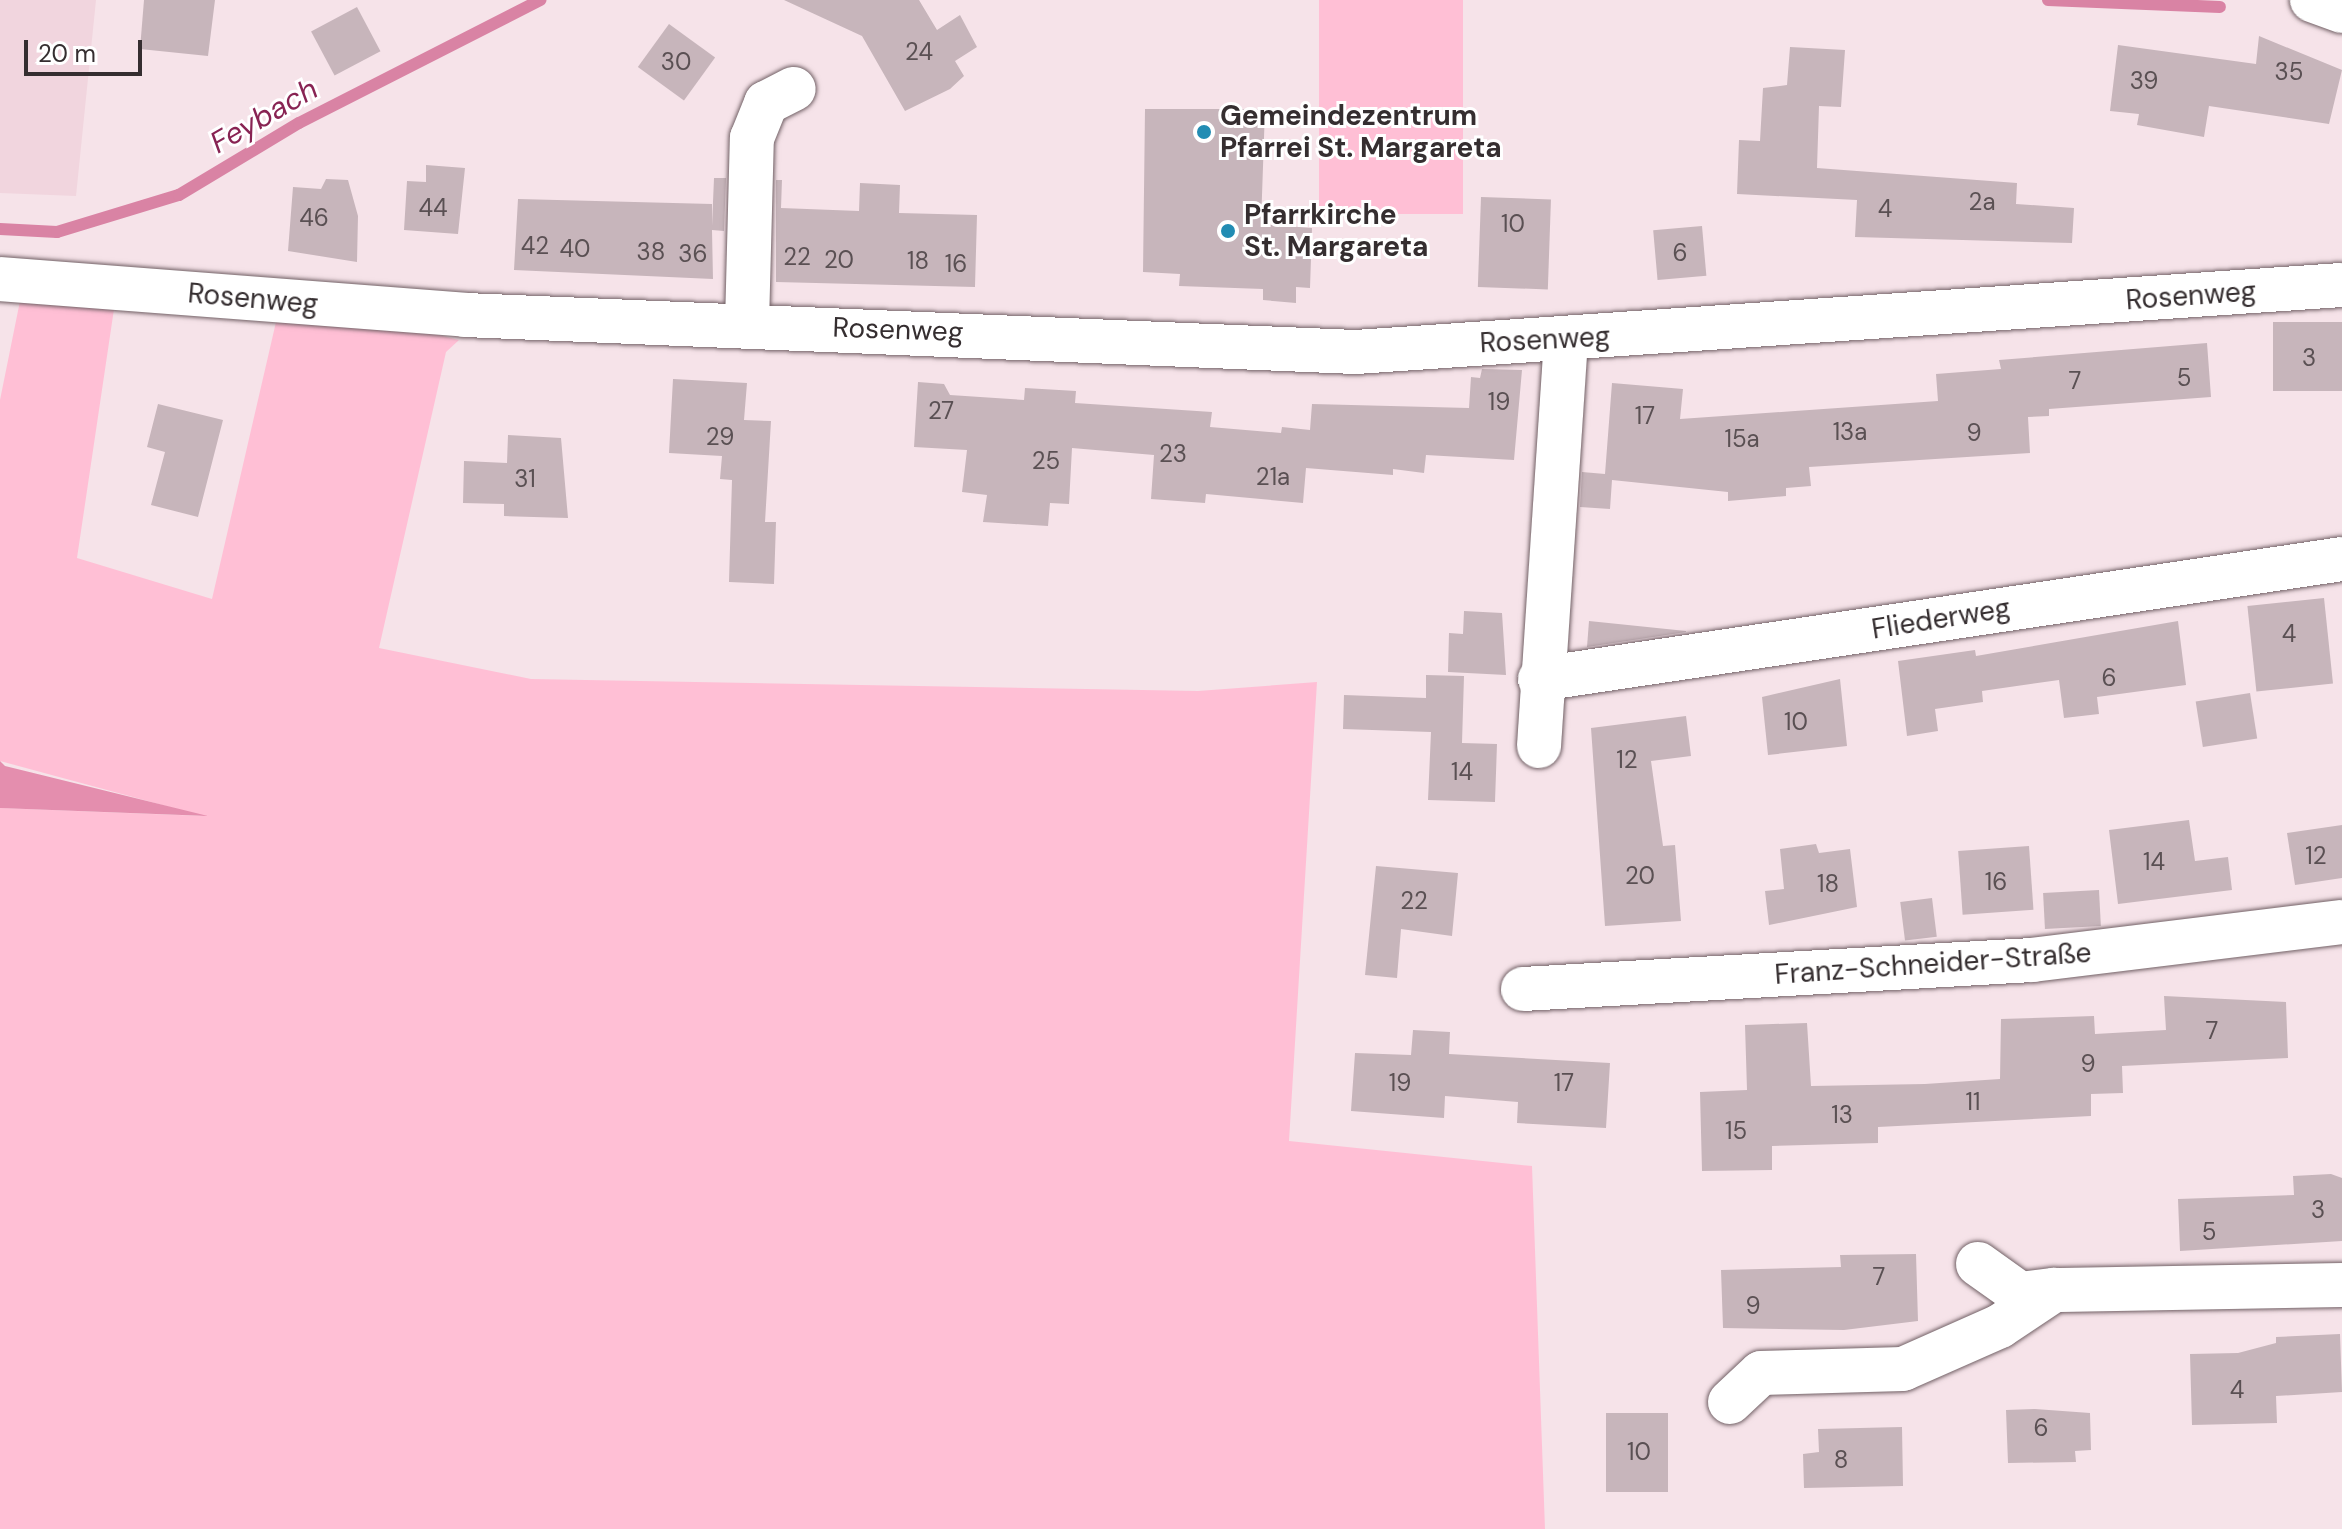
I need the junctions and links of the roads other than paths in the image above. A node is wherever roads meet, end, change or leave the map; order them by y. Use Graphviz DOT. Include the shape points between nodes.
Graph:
graph roads {
  1 [pos="2312,0"];
  2 [pos="2342,11"];
  3 [pos="794,89"];
  4 [pos="0,279"];
  5 [pos="2342,285"];
  6 [pos="747,324"];
  7 [pos="1566,340"];
  8 [pos="2342,559"];
  9 [pos="1540,679"];
  10 [pos="1539,746"];
  11 [pos="2342,922"];
  12 [pos="1523,989"];
  13 [pos="1978,1264"];
  14 [pos="2342,1285"];
  15 [pos="2054,1290"];
  16 [pos="1730,1402"];
  1 -- 2 [label="street"];
  3 -- 6 [label="street" via="766,103 752,138"];
  4 -- 6 [label="street, Rosenweg" via="465,315"];
  5 -- 7 [label="street, Rosenweg"];
  6 -- 7 [label="street, Rosenweg" via="1356,352"];
  7 -- 9 [label="street"];
  8 -- 9 [label="street, Fliederweg"];
  9 -- 10 [label="street"];
  11 -- 12 [label="street, Franz-Schneider-Straße" via="2032,960"];
  13 -- 15 [label="street" via="2020,1294"];
  14 -- 15 [label="street"];
  15 -- 16 [label="street" via="2000,1326 1903,1369 1761,1373"];
}
